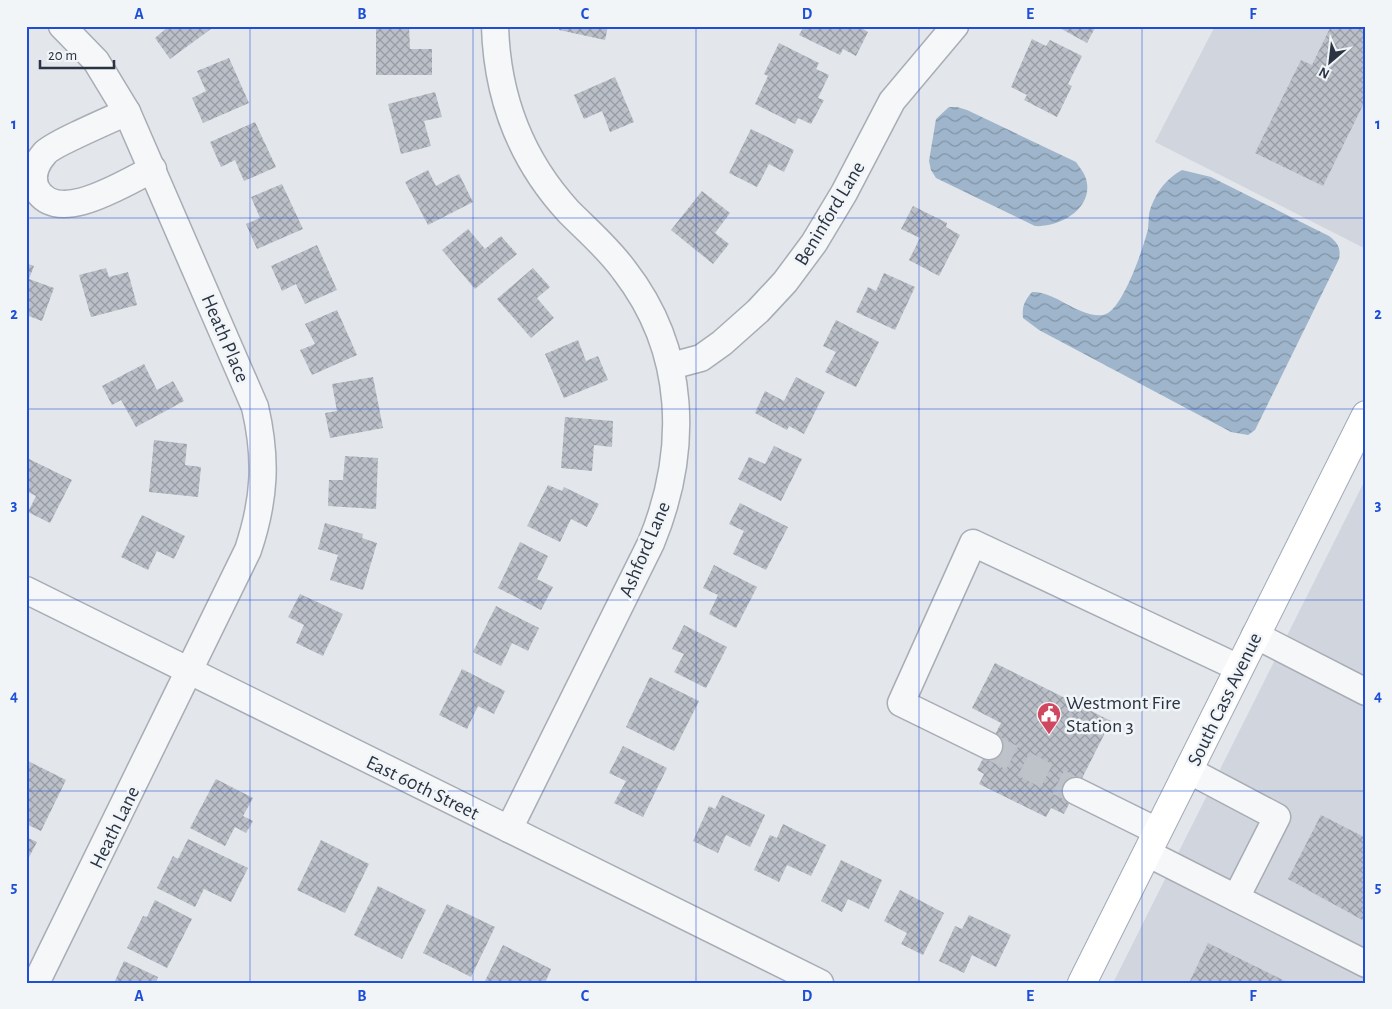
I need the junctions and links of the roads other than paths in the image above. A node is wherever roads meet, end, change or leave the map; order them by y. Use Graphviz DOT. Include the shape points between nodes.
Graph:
graph roads {
  1 [pos="62,26"];
  2 [pos="495,26"];
  3 [pos="955,26"];
  4 [pos="127,112"];
  5 [pos="153,169"];
  6 [pos="671,366"];
  7 [pos="1365,417"];
  8 [pos="26,590"];
  9 [pos="1255,635"];
  10 [pos="1239,668"];
  11 [pos="190,671"];
  12 [pos="1366,692"];
  13 [pos="989,746"];
  14 [pos="1188,770"];
  15 [pos="1076,791"];
  16 [pos="509,829"];
  17 [pos="1152,842"];
  18 [pos="1236,898"];
  19 [pos="1366,964"];
  20 [pos="36,983"];
  21 [pos="820,983"];
  22 [pos="1082,983"];
  1 -- 4 [label="street, Heath Place" via="96,61"];
  2 -- 6 [label="street, Ashford Lane" via="498,69 506,107 519,141 556,196 626,271 658,328"];
  3 -- 6 [label="street, Beninford Lane" via="892,101 844,193 814,243 785,282 722,343 701,358"];
  4 -- 5 [label="street, Heath Place"];
  4 -- 5 [label="street" via="46,152 36,166 33,182 39,193 50,202 64,206 78,204"];
  5 -- 11 [label="street, Heath Place" via="255,407 262,449 262,496 258,521 248,550"];
  6 -- 16 [label="street, Ashford Lane" via="676,451 662,516"];
  7 -- 9 [label="main road, South Cass Avenue"];
  8 -- 11 [label="street, East 60th Street"];
  9 -- 10 [label="main road, South Cass Avenue"];
  9 -- 12 [label="street"];
  10 -- 13 [label="street" via="973,543 901,703"];
  10 -- 14 [label="main road, South Cass Avenue"];
  11 -- 16 [label="street, East 60th Street"];
  11 -- 20 [label="street, Heath Lane"];
  14 -- 17 [label="main road, South Cass Avenue"];
  14 -- 18 [label="street" via="1277,817"];
  15 -- 17 [label="street"];
  16 -- 21 [label="street, East 60th Street"];
  17 -- 18 [label="street"];
  17 -- 22 [label="main road, South Cass Avenue"];
  18 -- 19 [label="street"];
}
